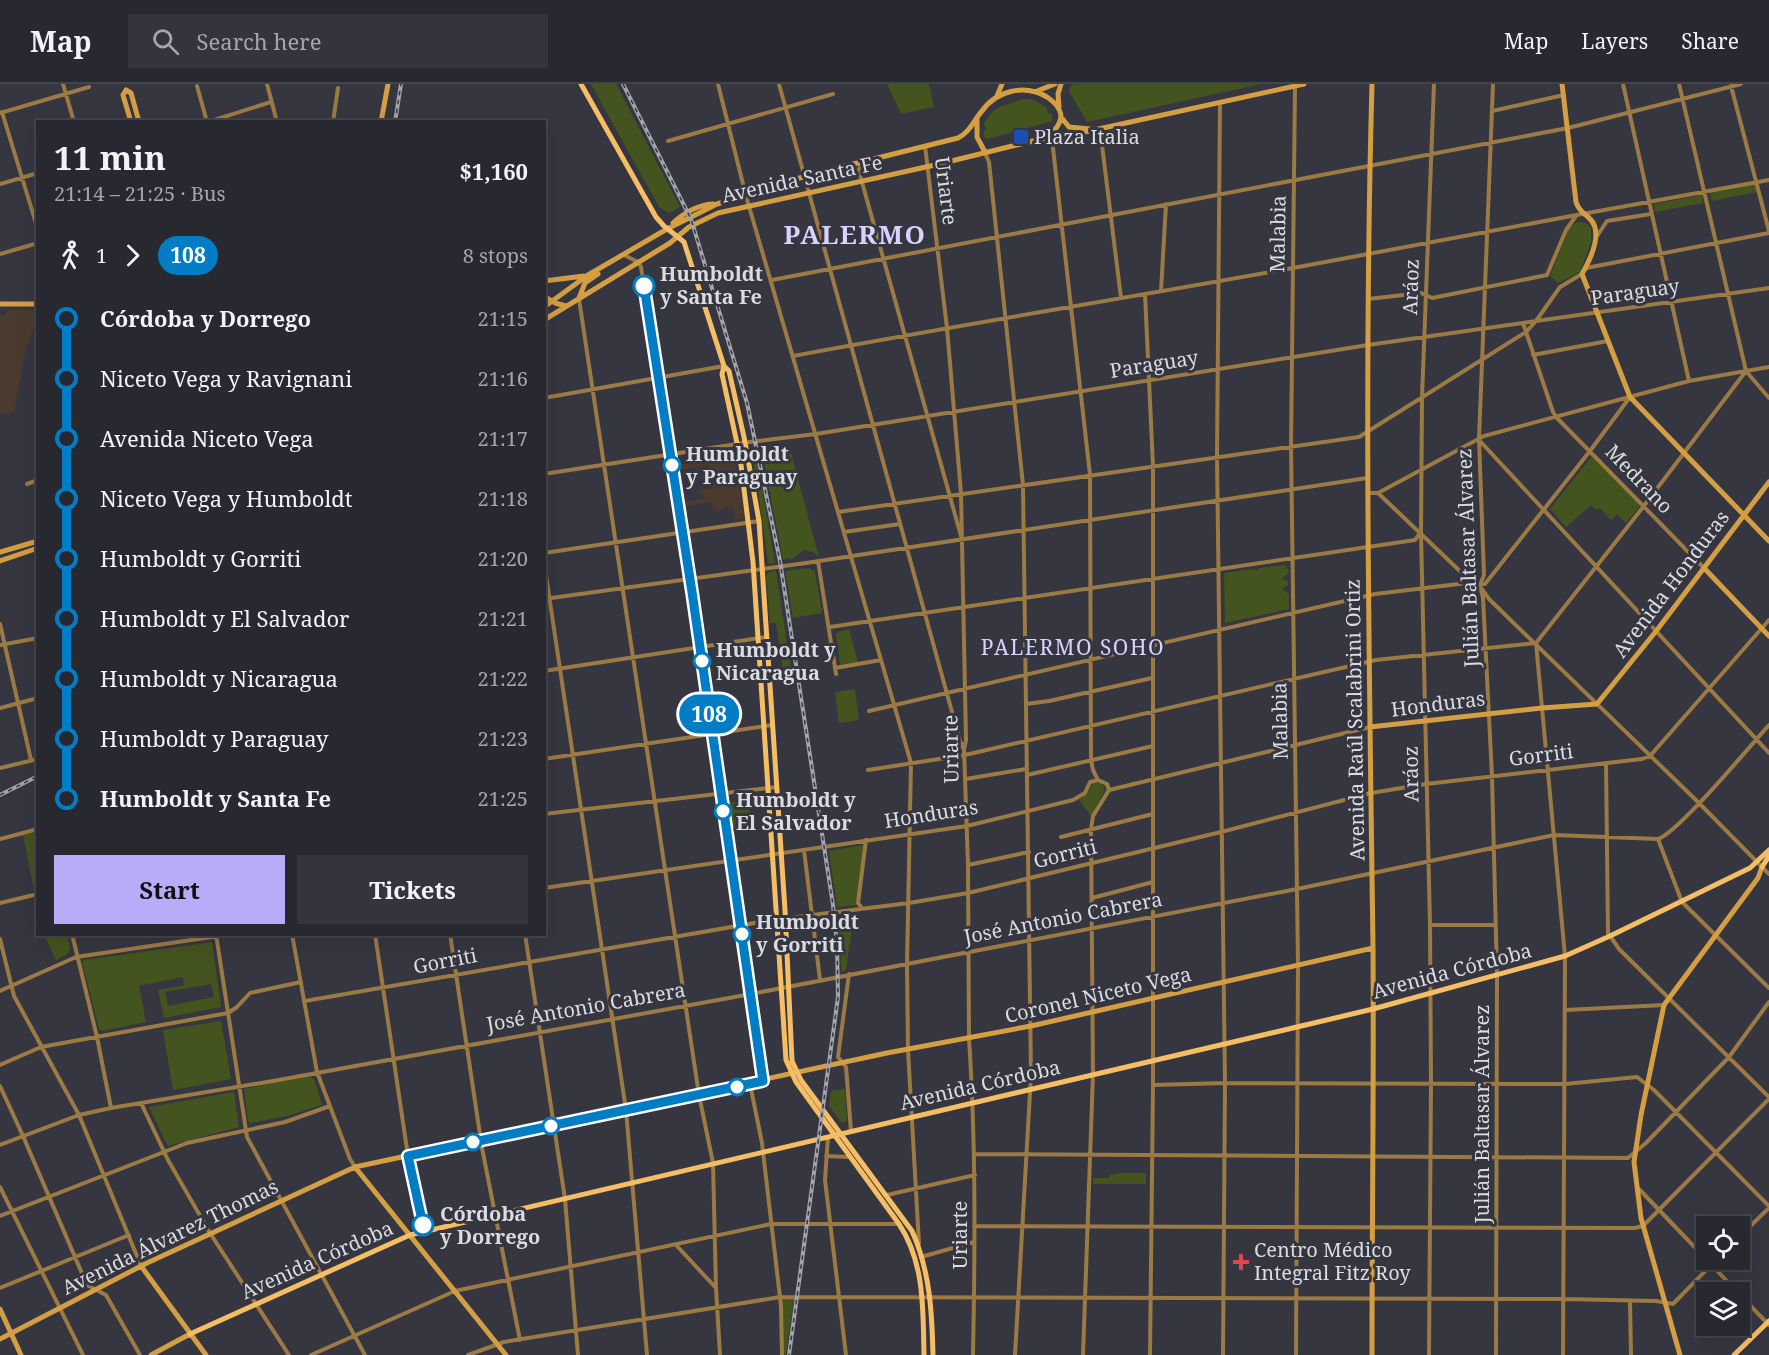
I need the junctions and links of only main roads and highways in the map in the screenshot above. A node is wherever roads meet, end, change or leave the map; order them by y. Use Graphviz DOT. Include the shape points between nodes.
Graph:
graph roads {
  1 [pos="388,84"];
  2 [pos="581,84"];
  3 [pos="1002,84"];
  4 [pos="1015,84"];
  5 [pos="1055,84"];
  6 [pos="1061,84"];
  7 [pos="1304,84"];
  8 [pos="1372,84"];
  9 [pos="1562,84"];
  10 [pos="1022,89"];
  11 [pos="1035,91"];
  12 [pos="998,96"];
  13 [pos="1059,108"];
  14 [pos="977,117"];
  15 [pos="1061,117"];
  16 [pos="130,120"];
  17 [pos="138,120"];
  18 [pos="381,120"];
  19 [pos="1092,130"];
  20 [pos="1049,138"];
  21 [pos="985,152"];
  22 [pos="667,229"];
  23 [pos="678,237"];
  24 [pos="608,265"];
  25 [pos="588,275"];
  26 [pos="546,281"];
  27 [pos="546,298"];
  28 [pos="579,298"];
  29 [pos="552,302"];
  30 [pos="0,304"];
  31 [pos="36,304"];
  32 [pos="546,306"];
  33 [pos="566,306"];
  34 [pos="546,319"];
  35 [pos="724,366"];
  36 [pos="1769,482"];
  37 [pos="1744,514"];
  38 [pos="1769,541"];
  39 [pos="36,542"];
  40 [pos="36,549"];
  41 [pos="0,553"];
  42 [pos="0,561"];
  43 [pos="1704,568"];
  44 [pos="1769,636"];
  45 [pos="1597,705"];
  46 [pos="1370,727"];
  47 [pos="1769,850"];
  48 [pos="1769,856"];
  49 [pos="1765,869"];
  50 [pos="1373,948"];
  51 [pos="1373,1009"];
  52 [pos="794,1073"];
  53 [pos="626,1110"];
  54 [pos="840,1133"];
  55 [pos="830,1136"];
  56 [pos="355,1167"];
  57 [pos="410,1235"];
  58 [pos="141,1266"];
  59 [pos="0,1309"];
  60 [pos="1768,1323"];
  61 [pos="11,1332"];
  62 [pos="190,1334"];
  63 [pos="0,1339"];
  64 [pos="21,1355"];
  65 [pos="151,1355"];
  66 [pos="206,1355"];
  67 [pos="506,1355"];
  68 [pos="924,1355"];
  69 [pos="933,1355"];
  70 [pos="1372,1355"];
  71 [pos="1680,1355"];
  72 [pos="1734,1355"];
  1 -- 18 [label="main road"];
  2 -- 22 [label="main road" via="645,199"];
  3 -- 12 [label="main road"];
  4 -- 10 [label="main road"];
  5 -- 11 [label="main road"];
  6 -- 13 [label="main road"];
  7 -- 19 [label="main road, Avenida Santa Fe"];
  8 -- 46 [label="main road, Avenida Raúl Scalabrini Ortiz" via="1367,432"];
  9 -- 37 [label="main road" via="1576,202 1579,215 1592,221 1597,236 1584,271 1630,397"];
  10 -- 11 [label="main road"];
  10 -- 12 [label="main road"];
  11 -- 13 [label="main road"];
  12 -- 14 [label="main road"];
  13 -- 15 [label="main road"];
  14 -- 21 [label="main road" via="977,137"];
  14 -- 22 [label="main road, Avenida Santa Fe" via="962,136 753,192 717,204"];
  15 -- 19 [label="main road" via="1069,127"];
  15 -- 20 [label="main road"];
  16 -- 17 [label="main road" via="123,95 126,90"];
  19 -- 20 [label="main road, Avenida Santa Fe"];
  20 -- 21 [label="main road, Avenida Santa Fe"];
  21 -- 23 [label="main road, Avenida Santa Fe" via="710,215"];
  22 -- 23 [label="main road"];
  22 -- 24 [label="main road, Avenida Santa Fe"];
  23 -- 28 [label="main road, Avenida Santa Fe"];
  23 -- 35 [label="main road" via="684,242"];
  24 -- 25 [label="main road, Avenida Santa Fe"];
  24 -- 28 [label="main road" via="585,283"];
  25 -- 26 [label="main road"];
  25 -- 29 [label="main road, Avenida Santa Fe"];
  27 -- 29 [label="main road"];
  28 -- 33 [label="main road, Avenida Santa Fe"];
  29 -- 32 [label="main road, Avenida Santa Fe"];
  29 -- 33 [label="main road"];
  30 -- 31 [label="main road"];
  33 -- 34 [label="main road, Avenida Santa Fe"];
  35 -- 52 [label="main road" via="722,374 750,523 785,1053"];
  35 -- 52 [label="main road" via="729,371 759,521"];
  36 -- 37 [label="main road, Avenida Honduras"];
  37 -- 38 [label="main road"];
  37 -- 43 [label="main road, Avenida Honduras"];
  39 -- 41 [label="main road"];
  40 -- 42 [label="main road"];
  43 -- 44 [label="main road, Medrano"];
  43 -- 45 [label="main road, Avenida Honduras"];
  45 -- 46 [label="main road, Honduras"];
  46 -- 50 [label="main road, Avenida Raúl Scalabrini Ortiz"];
  47 -- 49 [label="main road, Avenida Córdoba"];
  48 -- 49 [label="main road, Avenida Córdoba"];
  49 -- 51 [label="main road, Avenida Córdoba" via="1750,868 1565,956"];
  49 -- 71 [label="main road" via="1668,997 1647,1083 1634,1162 1643,1226"];
  50 -- 51 [label="main road, Avenida Raúl Scalabrini Ortiz"];
  50 -- 52 [label="main road, Coronel Niceto Vega" via="1031,1026"];
  51 -- 54 [label="main road, Avenida Córdoba"];
  51 -- 70 [label="main road, Avenida Raúl Scalabrini Ortiz"];
  52 -- 53 [label="main road, Coronel Niceto Vega"];
  52 -- 54 [label="main road"];
  52 -- 55 [label="main road"];
  53 -- 56 [label="main road, Avenida Álvarez Thomas"];
  54 -- 55 [label="main road, Avenida Córdoba"];
  54 -- 69 [label="main road" via="912,1231 931,1297"];
  55 -- 57 [label="main road, Avenida Córdoba"];
  55 -- 68 [label="main road" via="899,1224 914,1256 922,1297"];
  56 -- 57 [label="main road"];
  56 -- 58 [label="main road, Avenida Álvarez Thomas"];
  57 -- 62 [label="main road, Avenida Córdoba"];
  57 -- 67 [label="main road"];
  58 -- 61 [label="main road, Avenida Álvarez Thomas"];
  58 -- 62 [label="main road"];
  59 -- 61 [label="main road"];
  60 -- 72 [label="main road"];
  61 -- 63 [label="main road, Avenida Álvarez Thomas"];
  61 -- 64 [label="main road"];
  62 -- 65 [label="main road"];
  62 -- 66 [label="main road"];
}
